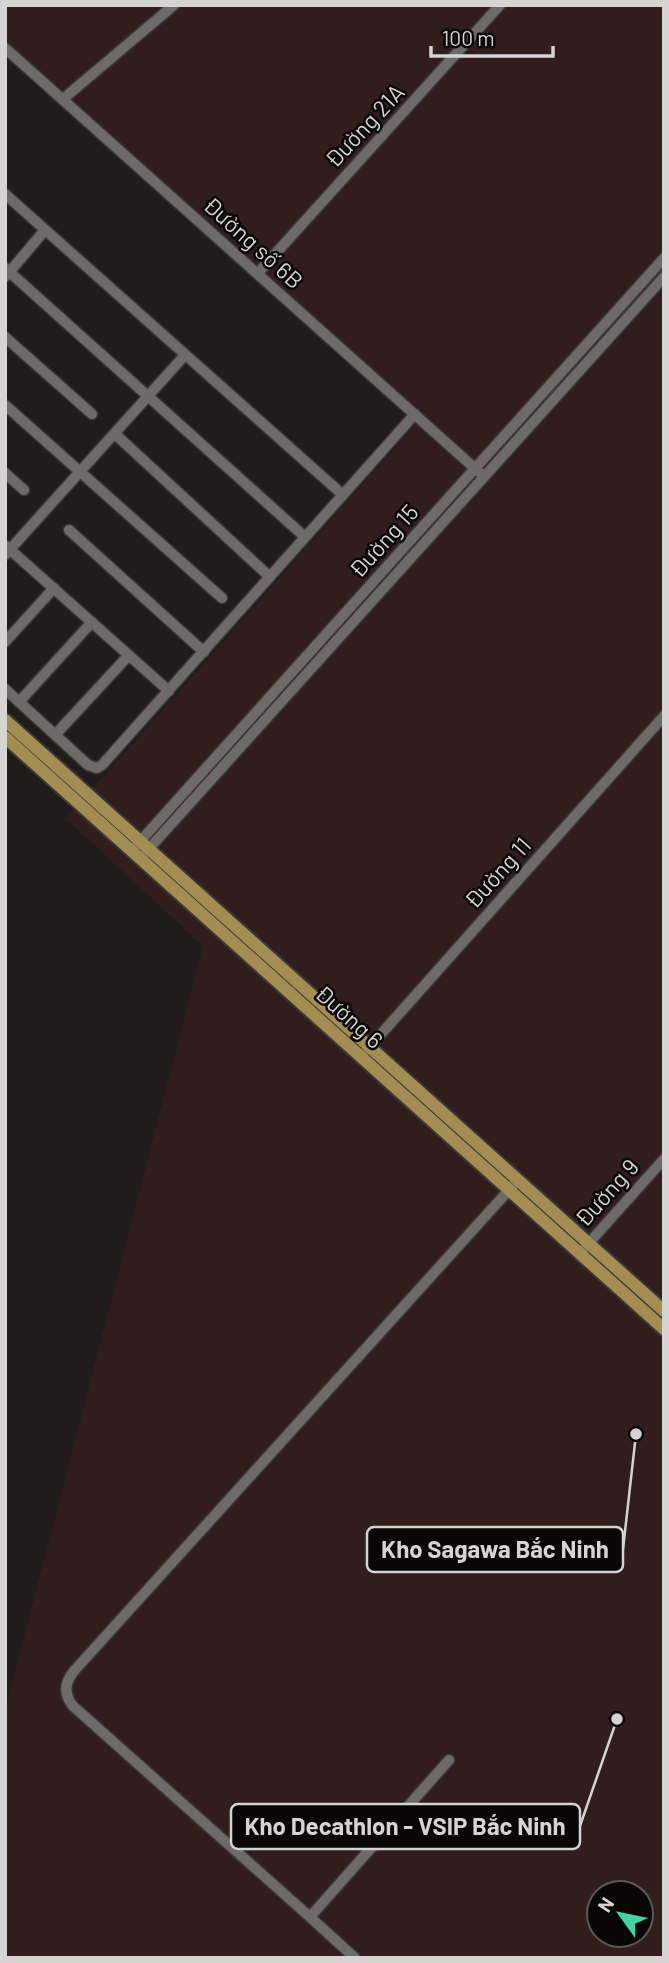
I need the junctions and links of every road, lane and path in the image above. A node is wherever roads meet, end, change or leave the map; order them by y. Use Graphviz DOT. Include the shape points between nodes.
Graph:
graph roads {
  1 [pos="174,5"];
  2 [pos="500,5"];
  3 [pos="5,48"];
  4 [pos="63,99"];
  5 [pos="5,194"];
  6 [pos="45,230"];
  7 [pos="664,258"];
  8 [pos="6,272"];
  9 [pos="258,273"];
  10 [pos="664,277"];
  11 [pos="5,337"];
  12 [pos="185,355"];
  13 [pos="149,396"];
  14 [pos="5,405"];
  15 [pos="92,414"];
  16 [pos="415,414"];
  17 [pos="115,434"];
  18 [pos="475,469"];
  19 [pos="80,472"];
  20 [pos="5,473"];
  21 [pos="484,477"];
  22 [pos="24,489"];
  23 [pos="343,495"];
  24 [pos="69,530"];
  25 [pos="305,537"];
  26 [pos="7,550"];
  27 [pos="270,577"];
  28 [pos="54,588"];
  29 [pos="222,598"];
  30 [pos="92,621"];
  31 [pos="5,642"];
  32 [pos="204,652"];
  33 [pos="129,655"];
  34 [pos="5,689"];
  35 [pos="169,691"];
  36 [pos="19,702"];
  37 [pos="664,716"];
  38 [pos="258,719"];
  39 [pos="5,720"];
  40 [pos="55,735"];
  41 [pos="5,737"];
  42 [pos="141,850"];
  43 [pos="365,1053"];
  44 [pos="664,1159"];
  45 [pos="514,1185"];
  46 [pos="589,1243"];
  47 [pos="580,1253"];
  48 [pos="664,1311"];
  49 [pos="664,1329"];
  50 [pos="449,1760"];
  51 [pos="310,1917"];
  52 [pos="355,1958"];
  1 -- 4 [label="street"];
  2 -- 9 [label="street, Đường 21A"];
  3 -- 4 [label="street, Đường số 6B"];
  4 -- 9 [label="street, Đường số 6B"];
  5 -- 6 [label="street"];
  6 -- 8 [label="street"];
  6 -- 12 [label="street"];
  7 -- 18 [label="street, Đường 15"];
  8 -- 13 [label="street"];
  9 -- 16 [label="street, Đường số 6B"];
  10 -- 21 [label="street, Đường 15"];
  11 -- 15 [label="street"];
  12 -- 13 [label="street"];
  12 -- 23 [label="street"];
  13 -- 17 [label="street"];
  13 -- 25 [label="street"];
  14 -- 19 [label="street"];
  16 -- 18 [label="street, Đường số 6B"];
  16 -- 23 [label="street"];
  17 -- 19 [label="street"];
  17 -- 27 [label="street"];
  18 -- 21 [label="street, Đường số 6B"];
  18 -- 38 [label="street, Đường 15"];
  19 -- 26 [label="street"];
  19 -- 29 [label="street"];
  20 -- 22 [label="street"];
  21 -- 38 [label="street, Đường 15"];
  23 -- 25 [label="street"];
  24 -- 32 [label="street"];
  25 -- 27 [label="street"];
  26 -- 28 [label="street"];
  27 -- 32 [label="street"];
  28 -- 30 [label="street"];
  28 -- 31 [label="street"];
  30 -- 33 [label="street"];
  30 -- 36 [label="street"];
  32 -- 35 [label="street"];
  33 -- 35 [label="street"];
  33 -- 40 [label="street"];
  34 -- 36 [label="street"];
  35 -- 40 [label="street" via="97,768"];
  36 -- 40 [label="street"];
  37 -- 43 [label="street, Đường 11"];
  38 -- 42 [label="street, Đường 15"];
  39 -- 42 [label="main road, Đường 6"];
  41 -- 42 [label="main road, Đường 6"];
  42 -- 43 [label="main road, Đường 6"];
  43 -- 45 [label="main road, Đường 6"];
  44 -- 46 [label="street, Đường 9"];
  45 -- 46 [label="main road, Đường 6"];
  45 -- 47 [label="main road, Đường 6"];
  45 -- 51 [label="street" via="66,1685 73,1706"];
  46 -- 47 [label="street, Đường 9"];
  46 -- 48 [label="main road, Đường 6"];
  47 -- 49 [label="main road, Đường 6"];
  50 -- 51 [label="street"];
  51 -- 52 [label="street"];
}
